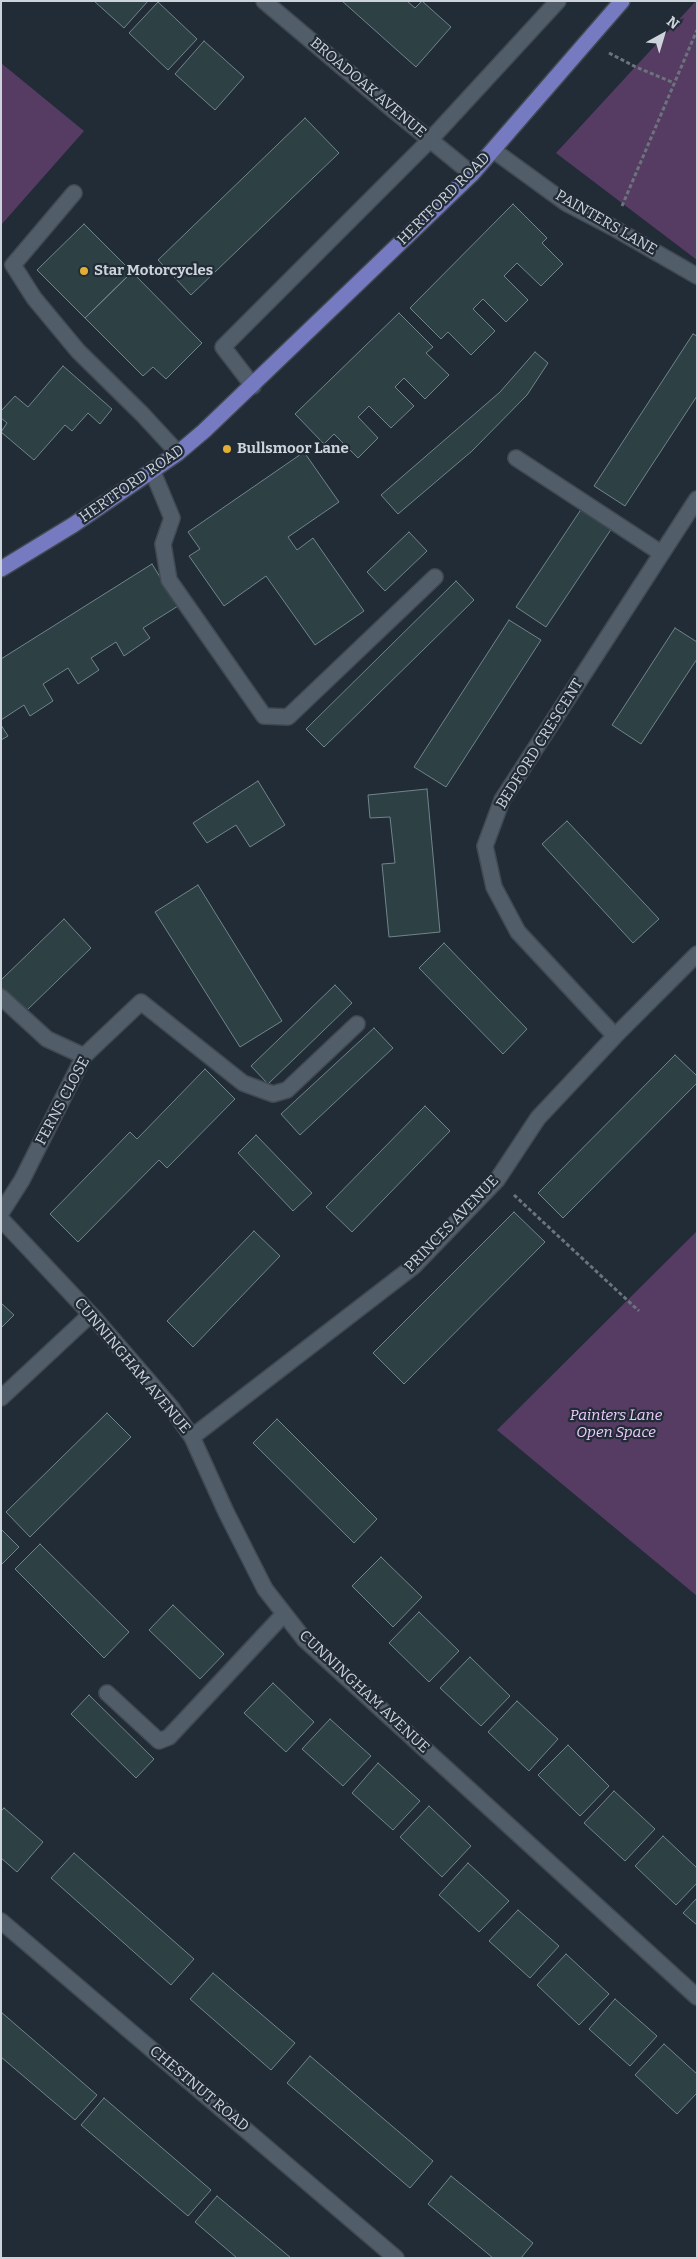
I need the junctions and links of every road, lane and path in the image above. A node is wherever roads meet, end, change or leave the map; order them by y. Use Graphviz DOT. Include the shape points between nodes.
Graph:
graph roads {
  1 [pos="264,1"];
  2 [pos="558,1"];
  3 [pos="622,1"];
  4 [pos="697,30"];
  5 [pos="587,42"];
  6 [pos="674,83"];
  7 [pos="430,140"];
  8 [pos="493,150"];
  9 [pos="472,174"];
  10 [pos="74,193"];
  11 [pos="612,227"];
  12 [pos="697,276"];
  13 [pos="253,386"];
  14 [pos="178,453"];
  15 [pos="516,458"];
  16 [pos="152,470"];
  17 [pos="697,499"];
  18 [pos="661,553"];
  19 [pos="1,569"];
  20 [pos="435,577"];
  21 [pos="697,954"];
  22 [pos="1,997"];
  23 [pos="357,1024"];
  24 [pos="615,1036"];
  25 [pos="84,1056"];
  26 [pos="497,1180"];
  27 [pos="1,1213"];
  28 [pos="1,1219"];
  29 [pos="639,1311"];
  30 [pos="90,1314"];
  31 [pos="1,1398"];
  32 [pos="192,1437"];
  33 [pos="284,1614"];
  34 [pos="107,1694"];
  35 [pos="1,1921"];
  36 [pos="697,1997"];
  37 [pos="396,2258"];
  1 -- 7 [label="street, BROADOAK AVENUE"];
  2 -- 7 [label="street"];
  3 -- 5 [label="main road, HERTFORD ROAD"];
  4 -- 6 [label="path"];
  5 -- 6 [label="path"];
  5 -- 8 [label="main road, HERTFORD ROAD"];
  6 -- 11 [label="path"];
  7 -- 9 [label="street, BROADOAK AVENUE"];
  7 -- 13 [label="street" via="223,347"];
  8 -- 9 [label="main road, HERTFORD ROAD"];
  8 -- 11 [label="street, PAINTERS LANE" via="566,203"];
  9 -- 13 [label="main road, HERTFORD ROAD"];
  10 -- 14 [label="street" via="13,265 34,298 78,351"];
  11 -- 12 [label="street, PAINTERS LANE"];
  13 -- 14 [label="main road, HERTFORD ROAD"];
  14 -- 16 [label="main road, HERTFORD ROAD"];
  15 -- 18 [label="street"];
  16 -- 19 [label="main road, HERTFORD ROAD"];
  16 -- 20 [label="street" via="172,518 164,544 169,580 264,716 288,717"];
  17 -- 18 [label="street, BEDFORD CRESCENT"];
  18 -- 24 [label="street, BEDFORD CRESCENT" via="502,800 485,846 494,887 518,932"];
  21 -- 24 [label="street, PRINCES AVENUE"];
  22 -- 25 [label="street" via="47,1039"];
  23 -- 25 [label="street, FERNS CLOSE" via="287,1090 273,1094 243,1083 141,1002"];
  24 -- 26 [label="street, PRINCES AVENUE" via="538,1118"];
  25 -- 27 [label="street, FERNS CLOSE" via="22,1180"];
  26 -- 29 [label="path"];
  26 -- 32 [label="street, PRINCES AVENUE" via="414,1266"];
  28 -- 30 [label="street, CUNNINGHAM AVENUE"];
  30 -- 31 [label="street"];
  30 -- 32 [label="street, CUNNINGHAM AVENUE" via="171,1407"];
  32 -- 33 [label="street, CUNNINGHAM AVENUE" via="265,1589"];
  33 -- 34 [label="street" via="169,1737 159,1741"];
  33 -- 36 [label="street, CUNNINGHAM AVENUE" via="304,1639"];
  35 -- 37 [label="street, CHESTNUT ROAD"];
}
